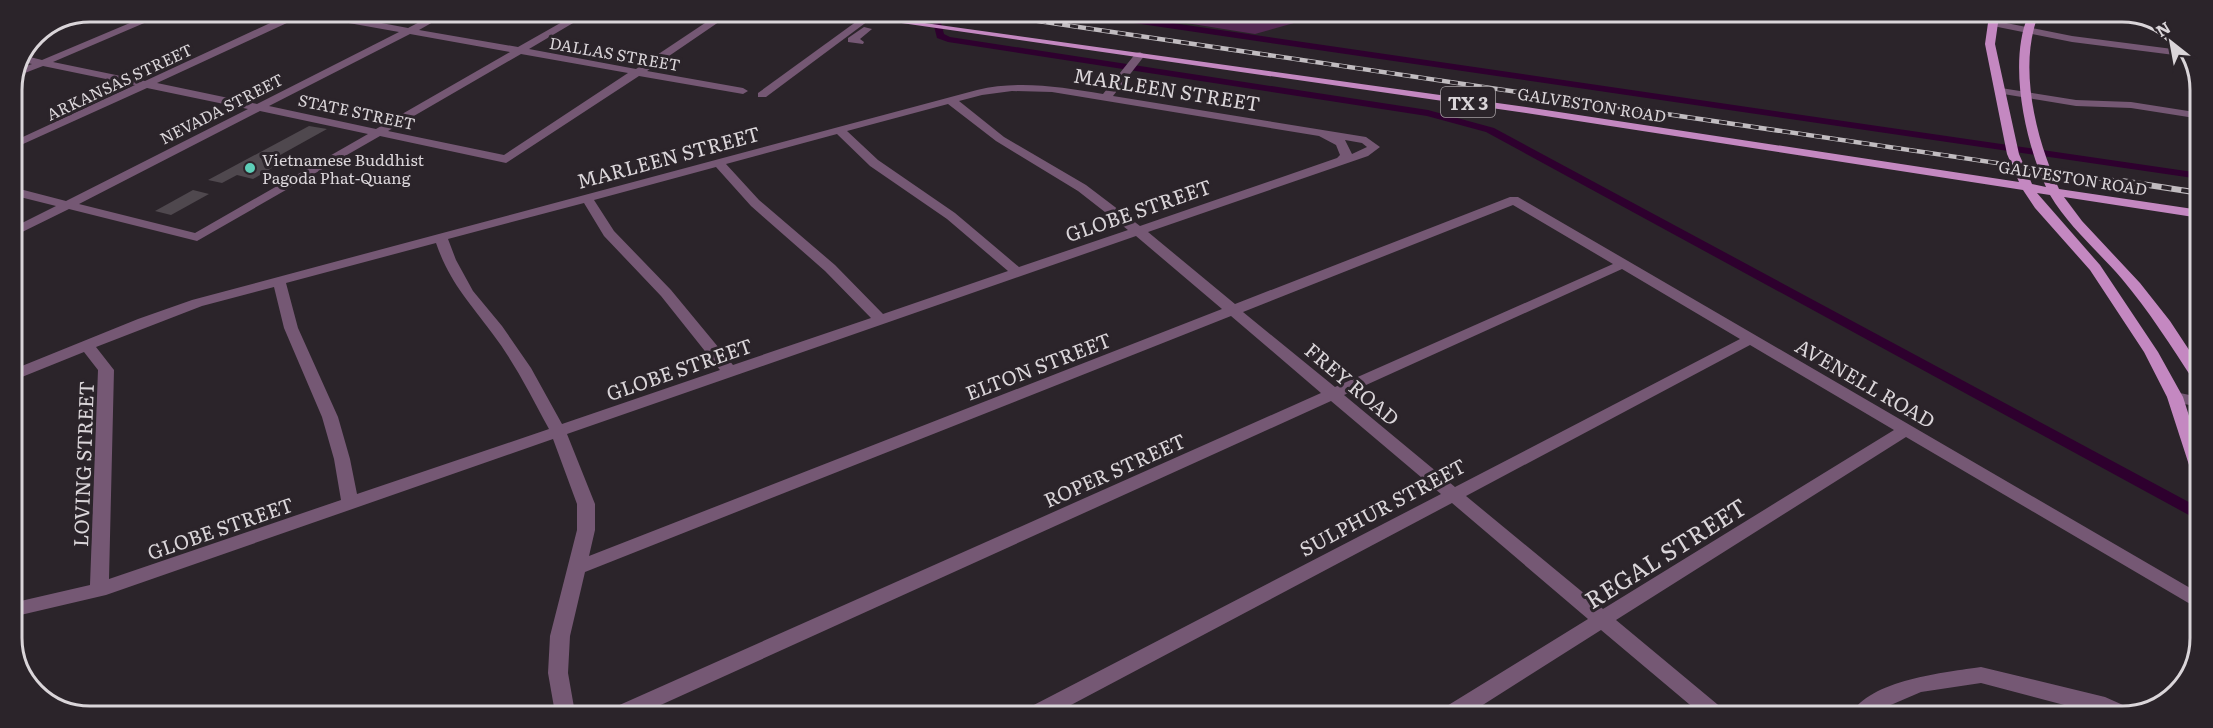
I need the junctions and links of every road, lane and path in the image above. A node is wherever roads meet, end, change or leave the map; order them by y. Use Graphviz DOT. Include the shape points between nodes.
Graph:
graph roads {
  1 [pos="141,22"];
  2 [pos="282,22"];
  3 [pos="355,22"];
  4 [pos="426,22"];
  5 [pos="569,22"];
  6 [pos="713,22"];
  7 [pos="862,22"];
  8 [pos="876,22"];
  9 [pos="894,22"];
  10 [pos="1993,22"];
  11 [pos="2002,22"];
  12 [pos="2030,22"];
  13 [pos="2026,30"];
  14 [pos="407,32"];
  15 [pos="859,42"];
  16 [pos="518,51"];
  17 [pos="2178,53"];
  18 [pos="30,60"];
  19 [pos="42,63"];
  20 [pos="1133,63"];
  21 [pos="27,69"];
  22 [pos="638,72"];
  23 [pos="147,85"];
  24 [pos="743,91"];
  25 [pos="2001,91"];
  26 [pos="762,95"];
  27 [pos="2027,96"];
  28 [pos="1104,98"];
  29 [pos="950,100"];
  30 [pos="258,108"];
  31 [pos="2190,114"];
  32 [pos="839,130"];
  33 [pos="377,132"];
  34 [pos="1320,133"];
  35 [pos="22,141"];
  36 [pos="1343,154"];
  37 [pos="718,162"];
  38 [pos="2027,187"];
  39 [pos="2054,191"];
  40 [pos="22,193"];
  41 [pos="587,198"];
  42 [pos="1514,200"];
  43 [pos="68,204"];
  44 [pos="2190,212"];
  45 [pos="22,228"];
  46 [pos="1138,231"];
  47 [pos="441,237"];
  48 [pos="1623,264"];
  49 [pos="1018,273"];
  50 [pos="279,281"];
  51 [pos="2109,290"];
  52 [pos="2141,295"];
  53 [pos="1233,310"];
  54 [pos="882,321"];
  55 [pos="1751,339"];
  56 [pos="88,346"];
  57 [pos="2190,364"];
  58 [pos="23,372"];
  59 [pos="731,373"];
  60 [pos="1333,394"];
  61 [pos="2175,397"];
  62 [pos="2190,400"];
  63 [pos="1906,430"];
  64 [pos="558,431"];
  65 [pos="2190,443"];
  66 [pos="1454,494"];
  67 [pos="350,504"];
  68 [pos="577,568"];
  69 [pos="99,590"];
  70 [pos="2190,597"];
  71 [pos="23,607"];
  72 [pos="1602,620"];
  73 [pos="564,705"];
  74 [pos="640,705"];
  75 [pos="1052,705"];
  76 [pos="1465,705"];
  77 [pos="1704,705"];
  78 [pos="1874,705"];
  79 [pos="2101,705"];
  1 -- 19 [label="street"];
  2 -- 23 [label="street, ARKANSAS STREET"];
  3 -- 14 [label="street, DALLAS STREET"];
  4 -- 14 [label="street, NEVADA STREET"];
  5 -- 16 [label="street"];
  6 -- 22 [label="street"];
  7 -- 26 [label="street"];
  8 -- 15 [label="street" via="852,40"];
  9 -- 20 [label="main road, GALVESTON ROAD / TX 3"];
  10 -- 25 [label="main road" via="1990,44"];
  11 -- 13 [label="street"];
  12 -- 13 [label="main road"];
  13 -- 17 [label="street"];
  13 -- 27 [label="main road" via="2022,64"];
  14 -- 16 [label="street, DALLAS STREET"];
  14 -- 30 [label="street, NEVADA STREET"];
  16 -- 22 [label="street, DALLAS STREET"];
  16 -- 33 [label="street"];
  18 -- 19 [label="street, STATE STREET"];
  19 -- 21 [label="street"];
  19 -- 23 [label="street, STATE STREET"];
  20 -- 28 [label="street"];
  20 -- 38 [label="main road, GALVESTON ROAD / TX 3" via="1514,109"];
  22 -- 24 [label="street, DALLAS STREET"];
  22 -- 33 [label="street, STATE STREET" via="506,159"];
  23 -- 30 [label="street, STATE STREET"];
  23 -- 35 [label="street, ARKANSAS STREET"];
  25 -- 27 [label="street"];
  25 -- 38 [label="main road" via="2012,150"];
  27 -- 31 [label="street"];
  27 -- 39 [label="main road" via="2038,153"];
  28 -- 29 [label="street, MARLEEN STREET" via="1052,89 1012,88"];
  28 -- 34 [label="street, MARLEEN STREET"];
  29 -- 32 [label="street, MARLEEN STREET"];
  29 -- 46 [label="street, FREY ROAD" via="1000,139 1082,188"];
  30 -- 33 [label="street, STATE STREET"];
  30 -- 43 [label="street, NEVADA STREET"];
  32 -- 37 [label="street, MARLEEN STREET"];
  32 -- 49 [label="street" via="874,163 951,216"];
  33 -- 43 [label="street" via="197,237"];
  34 -- 36 [label="street, MARLEEN STREET" via="1337,138"];
  34 -- 36 [label="street, GLOBE STREET" via="1366,140 1374,147 1364,154"];
  36 -- 46 [label="street, GLOBE STREET"];
  37 -- 41 [label="street, MARLEEN STREET"];
  37 -- 54 [label="street" via="755,203 830,268"];
  38 -- 39 [label="main road, GALVESTON ROAD / TX 3"];
  38 -- 51 [label="main road"];
  39 -- 44 [label="main road, GALVESTON ROAD / TX 3"];
  39 -- 52 [label="main road"];
  40 -- 43 [label="street"];
  41 -- 47 [label="street, MARLEEN STREET"];
  41 -- 59 [label="street" via="609,234 666,292"];
  42 -- 48 [label="street, AVENELL ROAD"];
  42 -- 53 [label="street, ELTON STREET"];
  43 -- 45 [label="street, NEVADA STREET"];
  46 -- 49 [label="street, GLOBE STREET"];
  46 -- 53 [label="street, FREY ROAD"];
  47 -- 50 [label="street, MARLEEN STREET"];
  47 -- 64 [label="street" via="467,293 526,371"];
  48 -- 55 [label="street, AVENELL ROAD"];
  48 -- 60 [label="street, ROPER STREET"];
  49 -- 54 [label="street, GLOBE STREET"];
  50 -- 56 [label="street, MARLEEN STREET" via="197,303"];
  50 -- 67 [label="street" via="298,347 330,417"];
  51 -- 52 [label="main road"];
  51 -- 61 [label="main road" via="2151,352"];
  52 -- 57 [label="main road"];
  53 -- 60 [label="street, FREY ROAD"];
  53 -- 68 [label="street, ELTON STREET"];
  54 -- 59 [label="street, GLOBE STREET"];
  55 -- 63 [label="street, AVENELL ROAD"];
  55 -- 66 [label="street, SULPHUR STREET"];
  56 -- 58 [label="street, MARLEEN STREET"];
  56 -- 69 [label="street, LOVING STREET" via="106,370"];
  59 -- 64 [label="street, GLOBE STREET"];
  60 -- 66 [label="street, FREY ROAD"];
  60 -- 74 [label="street, ROPER STREET"];
  61 -- 62 [label="street"];
  61 -- 65 [label="main road"];
  63 -- 70 [label="street, AVENELL ROAD"];
  63 -- 72 [label="street, REGAL STREET"];
  64 -- 67 [label="street, GLOBE STREET"];
  64 -- 68 [label="street" via="586,504 586,530"];
  66 -- 72 [label="street, FREY ROAD"];
  66 -- 75 [label="street, SULPHUR STREET"];
  67 -- 69 [label="street, GLOBE STREET"];
  68 -- 73 [label="street" via="560,636 558,673"];
  69 -- 71 [label="street, GLOBE STREET"];
  72 -- 76 [label="street, REGAL STREET"];
  72 -- 77 [label="street, FREY ROAD"];
  78 -- 79 [label="street" via="1919,684 1982,675"];
}
